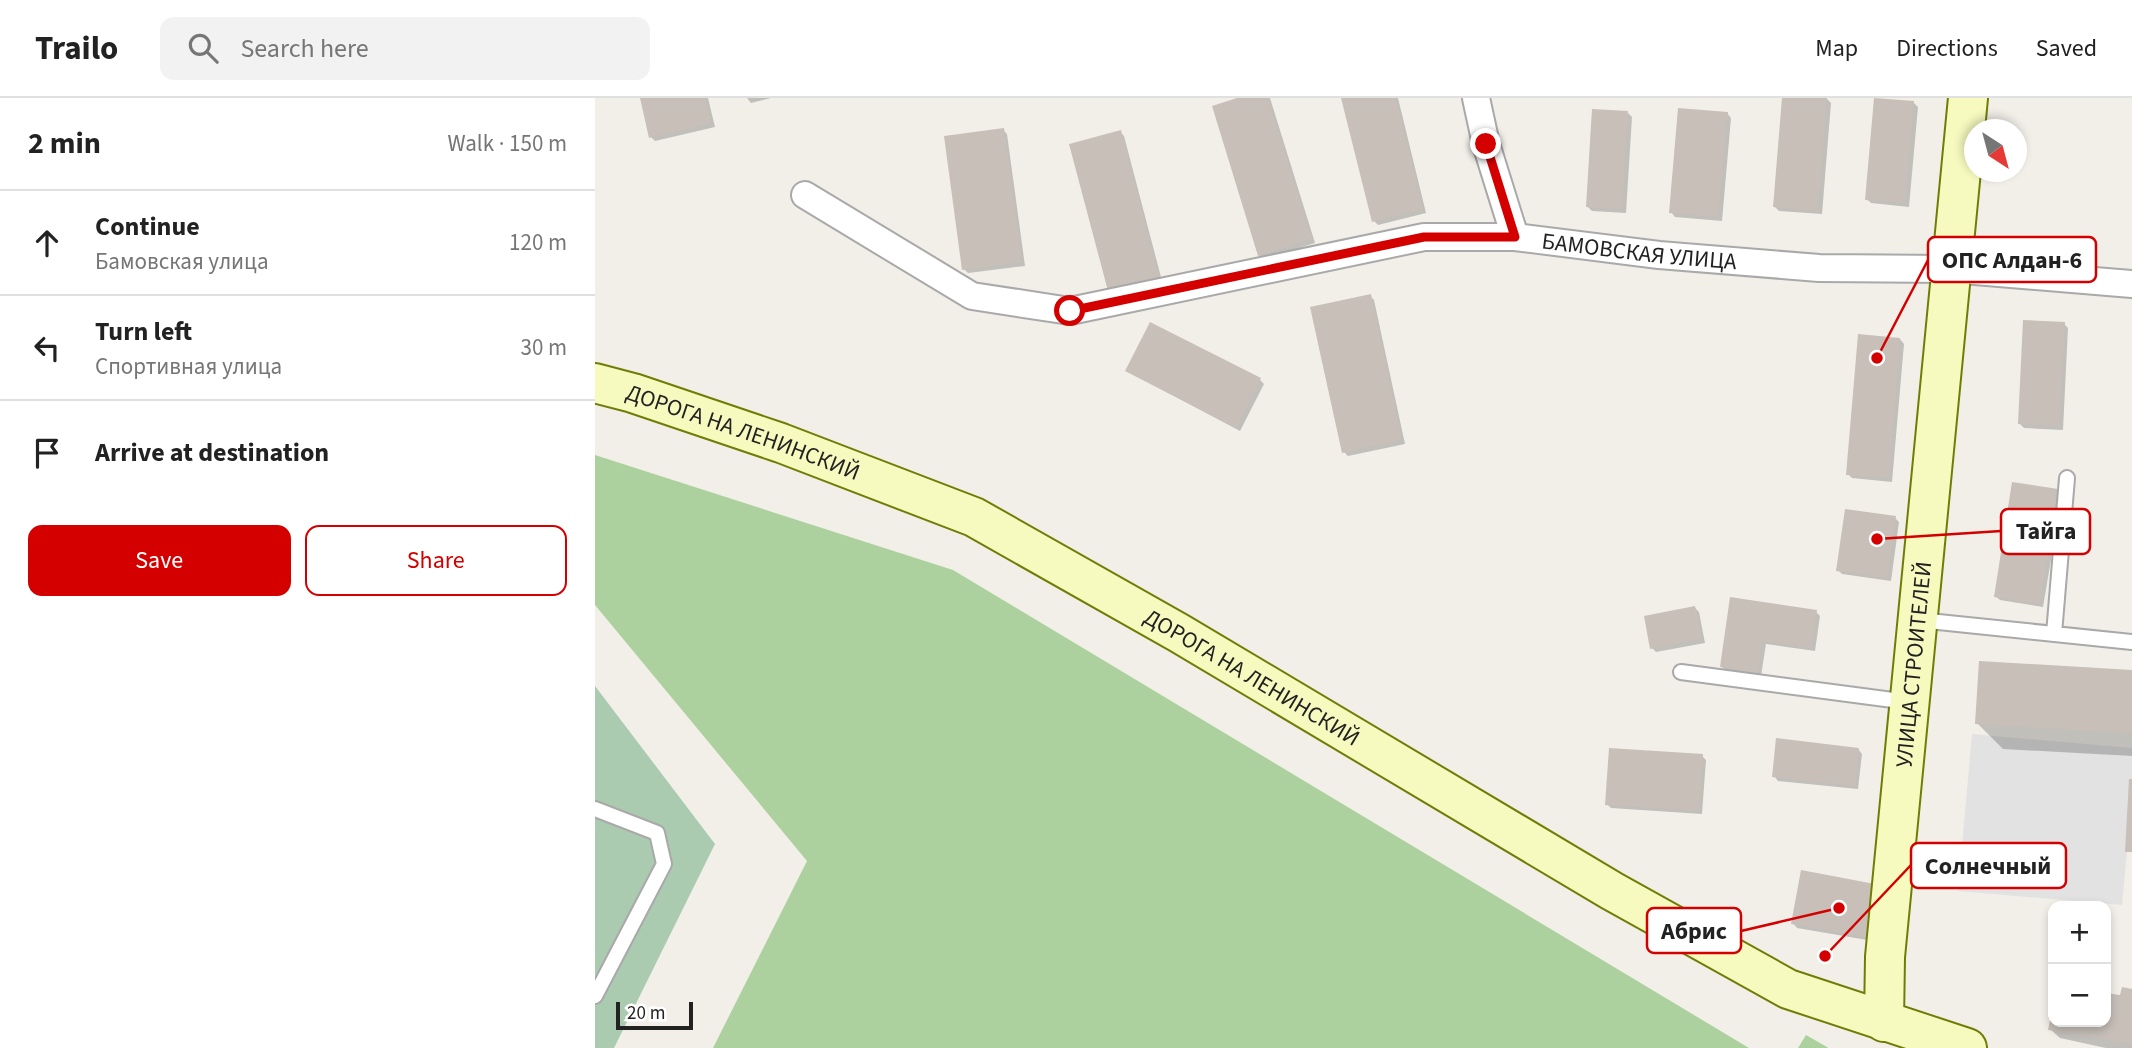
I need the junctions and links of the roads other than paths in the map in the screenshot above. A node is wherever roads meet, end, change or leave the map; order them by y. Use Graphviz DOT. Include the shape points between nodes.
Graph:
graph roads {
  1 [pos="1476,98"];
  2 [pos="1968,98"];
  3 [pos="805,195"];
  4 [pos="1515,237"];
  5 [pos="1951,269"];
  6 [pos="2132,284"];
  7 [pos="595,383"];
  8 [pos="2067,478"];
  9 [pos="1917,620"];
  10 [pos="2054,634"];
  11 [pos="2132,642"];
  12 [pos="1681,672"];
  13 [pos="1910,702"];
  14 [pos="595,809"];
  15 [pos="595,996"];
  16 [pos="1884,1022"];
  17 [pos="1967,1048"];
  1 -- 4 [label="street"];
  2 -- 5 [label="street, УЛИЦА СТРОИТЕЛЕЙ"];
  3 -- 4 [label="street, БАМОВСКАЯ УЛИЦА" via="972,296 1070,311 1424,237"];
  4 -- 5 [label="street, БАМОВСКАЯ УЛИЦА" via="1819,268"];
  5 -- 6 [label="street, БАМОВСКАЯ УЛИЦА"];
  5 -- 9 [label="street, УЛИЦА СТРОИТЕЛЕЙ"];
  7 -- 16 [label="street, ДОРОГА НА ЛЕНИНСКИЙ" via="781,443 974,517 1777,983"];
  8 -- 10 [label="lane"];
  9 -- 10 [label="lane"];
  9 -- 13 [label="street, УЛИЦА СТРОИТЕЛЕЙ"];
  10 -- 11 [label="lane"];
  12 -- 13 [label="lane"];
  13 -- 16 [label="street, УЛИЦА СТРОИТЕЛЕЙ" via="1885,957"];
  14 -- 15 [label="lane" via="657,833 664,864"];
  16 -- 17 [label="street, ДОРОГА НА ЛЕНИНСКИЙ"];
}
